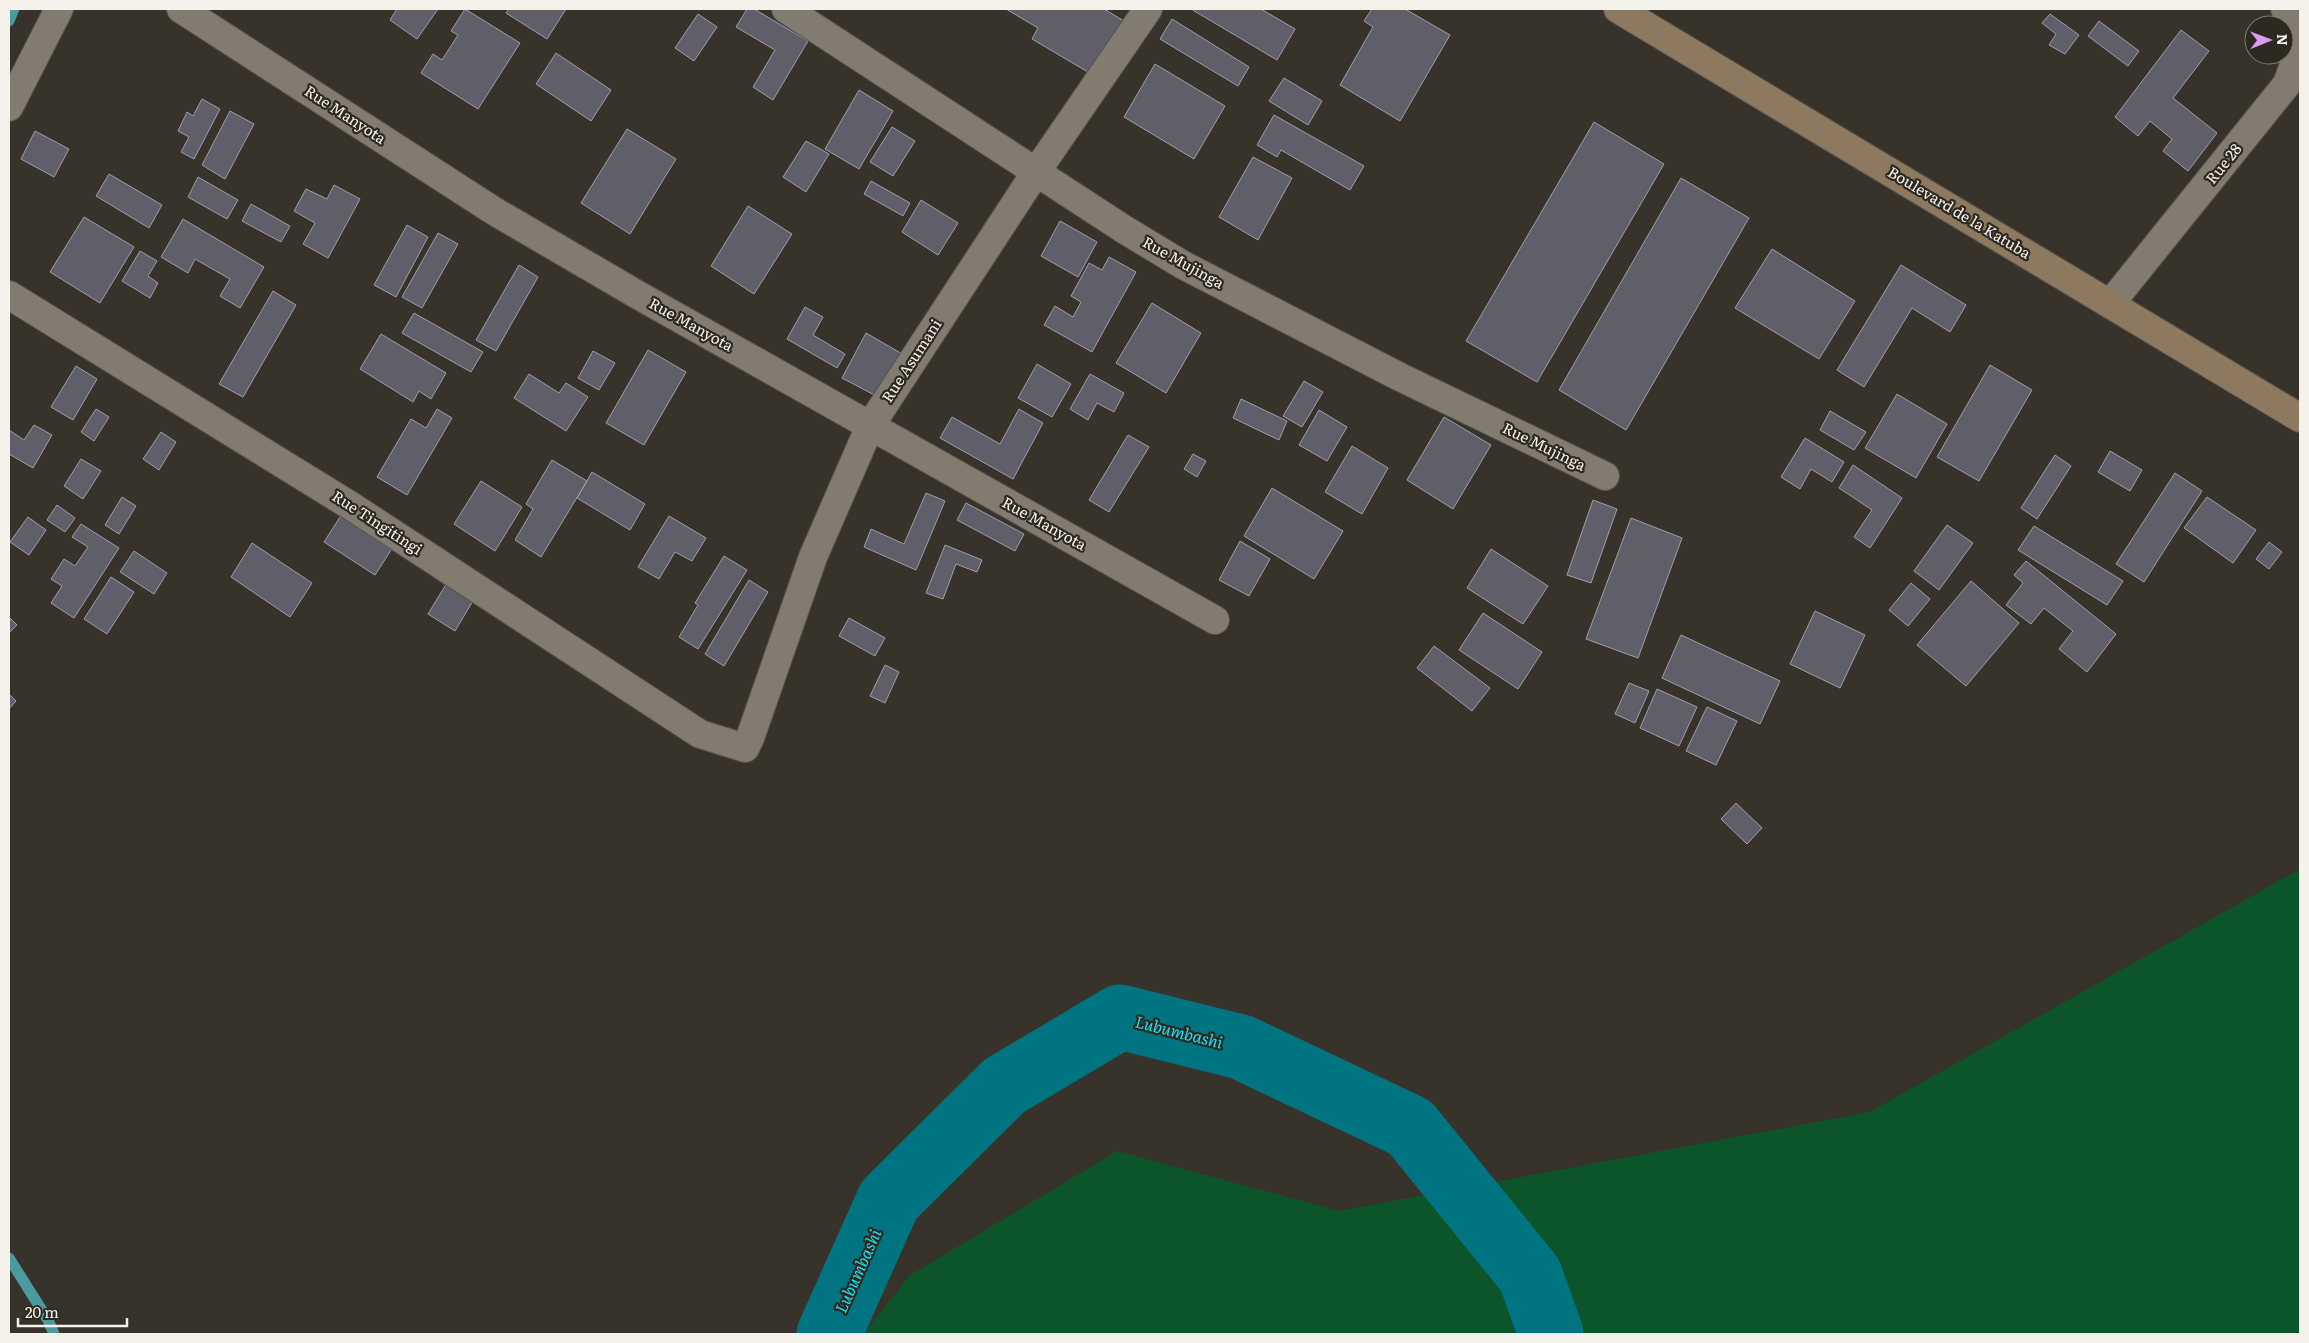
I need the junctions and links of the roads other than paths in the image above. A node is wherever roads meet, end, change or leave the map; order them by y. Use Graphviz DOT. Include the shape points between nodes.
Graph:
graph roads {
  1 [pos="59,9"];
  2 [pos="181,9"];
  3 [pos="786,9"];
  4 [pos="1148,9"];
  5 [pos="1618,9"];
  6 [pos="2285,9"];
  7 [pos="9,107"];
  8 [pos="1036,172"];
  9 [pos="9,295"];
  10 [pos="2110,304"];
  11 [pos="2300,418"];
  12 [pos="870,426"];
  13 [pos="1604,476"];
  14 [pos="1215,620"];
  15 [pos="745,748"];
  1 -- 7 [label="street"];
  2 -- 12 [label="street, Rue Manyota" via="494,211"];
  3 -- 8 [label="street, Rue Mujinga"];
  4 -- 8 [label="street, Rue Asumani"];
  5 -- 10 [label="street, Boulevard de la Katuba"];
  6 -- 10 [label="street, Rue 28" via="2293,26 2297,56 2287,84"];
  8 -- 12 [label="street, Rue Asumani"];
  8 -- 13 [label="street, Rue Mujinga" via="1184,265 1400,378"];
  9 -- 15 [label="street, Rue Tingitingi" via="343,501 700,734"];
  10 -- 11 [label="street, Boulevard de la Katuba"];
  12 -- 14 [label="street, Rue Manyota"];
  12 -- 15 [label="street, Rue Asumani" via="813,557"];
}
